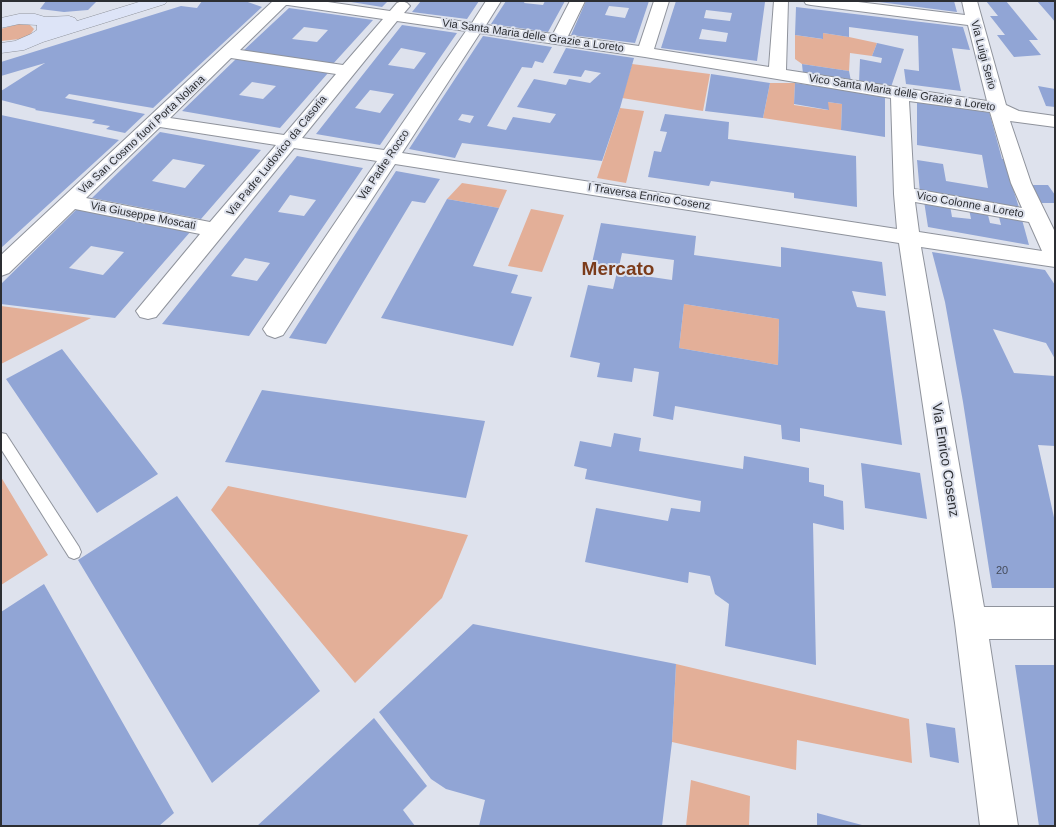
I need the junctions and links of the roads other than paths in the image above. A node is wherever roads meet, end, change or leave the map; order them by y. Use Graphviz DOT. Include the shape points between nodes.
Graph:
graph roads {
  1 [pos="159,1"];
  2 [pos="282,1"];
  3 [pos="288,1"];
  4 [pos="406,1"];
  5 [pos="494,1"];
  6 [pos="578,1"];
  7 [pos="662,1"];
  8 [pos="781,1"];
  9 [pos="811,1"];
  10 [pos="969,1"];
  11 [pos="29,2"];
  12 [pos="394,16"];
  13 [pos="101,18"];
  14 [pos="39,21"];
  15 [pos="975,21"];
  16 [pos="1,23"];
  17 [pos="476,28"];
  18 [pos="37,38"];
  19 [pos="558,40"];
  20 [pos="1,48"];
  21 [pos="229,52"];
  22 [pos="644,52"];
  23 [pos="347,71"];
  24 [pos="778,73"];
  25 [pos="900,94"];
  26 [pos="998,108"];
  27 [pos="156,121"];
  28 [pos="1055,122"];
  29 [pos="289,141"];
  30 [pos="389,158"];
  31 [pos="904,194"];
  32 [pos="71,202"];
  33 [pos="1036,217"];
  34 [pos="216,230"];
  35 [pos="909,237"];
  36 [pos="1055,255"];
  37 [pos="1055,260"];
  38 [pos="4,263"];
  39 [pos="148,311"];
  40 [pos="275,328"];
  41 [pos="1,438"];
  42 [pos="74,552"];
  43 [pos="971,623"];
  44 [pos="1055,623"];
  45 [pos="999,826"];
  1 -- 13 [label="main road"];
  2 -- 21 [label="street, Via San Cosmo fuori Porta Nolana"];
  3 -- 12 [label="street, Via Santa Maria delle Grazie a Loreto"];
  4 -- 12 [label="street, Via Padre Ludovico da Casoria"];
  5 -- 17 [label="street, Via Padre Rocco"];
  6 -- 19 [label="street"];
  7 -- 22 [label="street"];
  8 -- 24 [label="street"];
  9 -- 15 [label="street"];
  10 -- 15 [label="street, Via Luigi Serio"];
  11 -- 14 [label="main road"];
  11 -- 16 [label="main road"];
  12 -- 17 [label="street, Via Santa Maria delle Grazie a Loreto"];
  12 -- 23 [label="street, Via Padre Ludovico da Casoria"];
  13 -- 14 [label="main road"];
  13 -- 18 [label="main road"];
  14 -- 16 [label="main road" via="19,19"];
  14 -- 18 [label="main road" via="46,25 45,31"];
  15 -- 26 [label="street, Via Luigi Serio"];
  17 -- 19 [label="street, Via Santa Maria delle Grazie a Loreto"];
  17 -- 30 [label="street, Via Padre Rocco"];
  18 -- 20 [label="main road" via="18,46"];
  19 -- 22 [label="street, Via Santa Maria delle Grazie a Loreto"];
  21 -- 23 [label="street"];
  21 -- 27 [label="street, Via San Cosmo fuori Porta Nolana"];
  22 -- 24 [label="street, Via Santa Maria delle Grazie a Loreto"];
  23 -- 29 [label="street, Via Padre Ludovico da Casoria"];
  24 -- 25 [label="street, Vico Santa Maria delle Grazie a Loreto"];
  25 -- 26 [label="street, Vico Santa Maria delle Grazie a Loreto"];
  25 -- 31 [label="street, Via Enrico Cosenz"];
  26 -- 28 [label="street, Vico Santa Maria delle Grazie a Loreto" via="1014,116"];
  26 -- 33 [label="street, Via Luigi Serio" via="1021,183"];
  27 -- 29 [label="street"];
  27 -- 32 [label="street, Via San Cosmo fuori Porta Nolana"];
  29 -- 30 [label="street"];
  29 -- 34 [label="street, Via Padre Ludovico da Casoria"];
  30 -- 35 [label="street, I Traversa Enrico Cosenz"];
  30 -- 40 [label="street, Via Padre Rocco"];
  31 -- 33 [label="street, Vico Colonne a Loreto"];
  31 -- 35 [label="street, Via Enrico Cosenz"];
  32 -- 34 [label="street, Via Giuseppe Moscati"];
  32 -- 38 [label="street, Via San Cosmo fuori Porta Nolana"];
  33 -- 36 [label="street, Via Luigi Serio"];
  34 -- 39 [label="street, Via Padre Ludovico da Casoria"];
  35 -- 37 [label="street"];
  35 -- 43 [label="street, Via Enrico Cosenz"];
  41 -- 42 [label="lane"];
  43 -- 44 [label="street"];
  43 -- 45 [label="street, Via Enrico Cosenz"];
}
